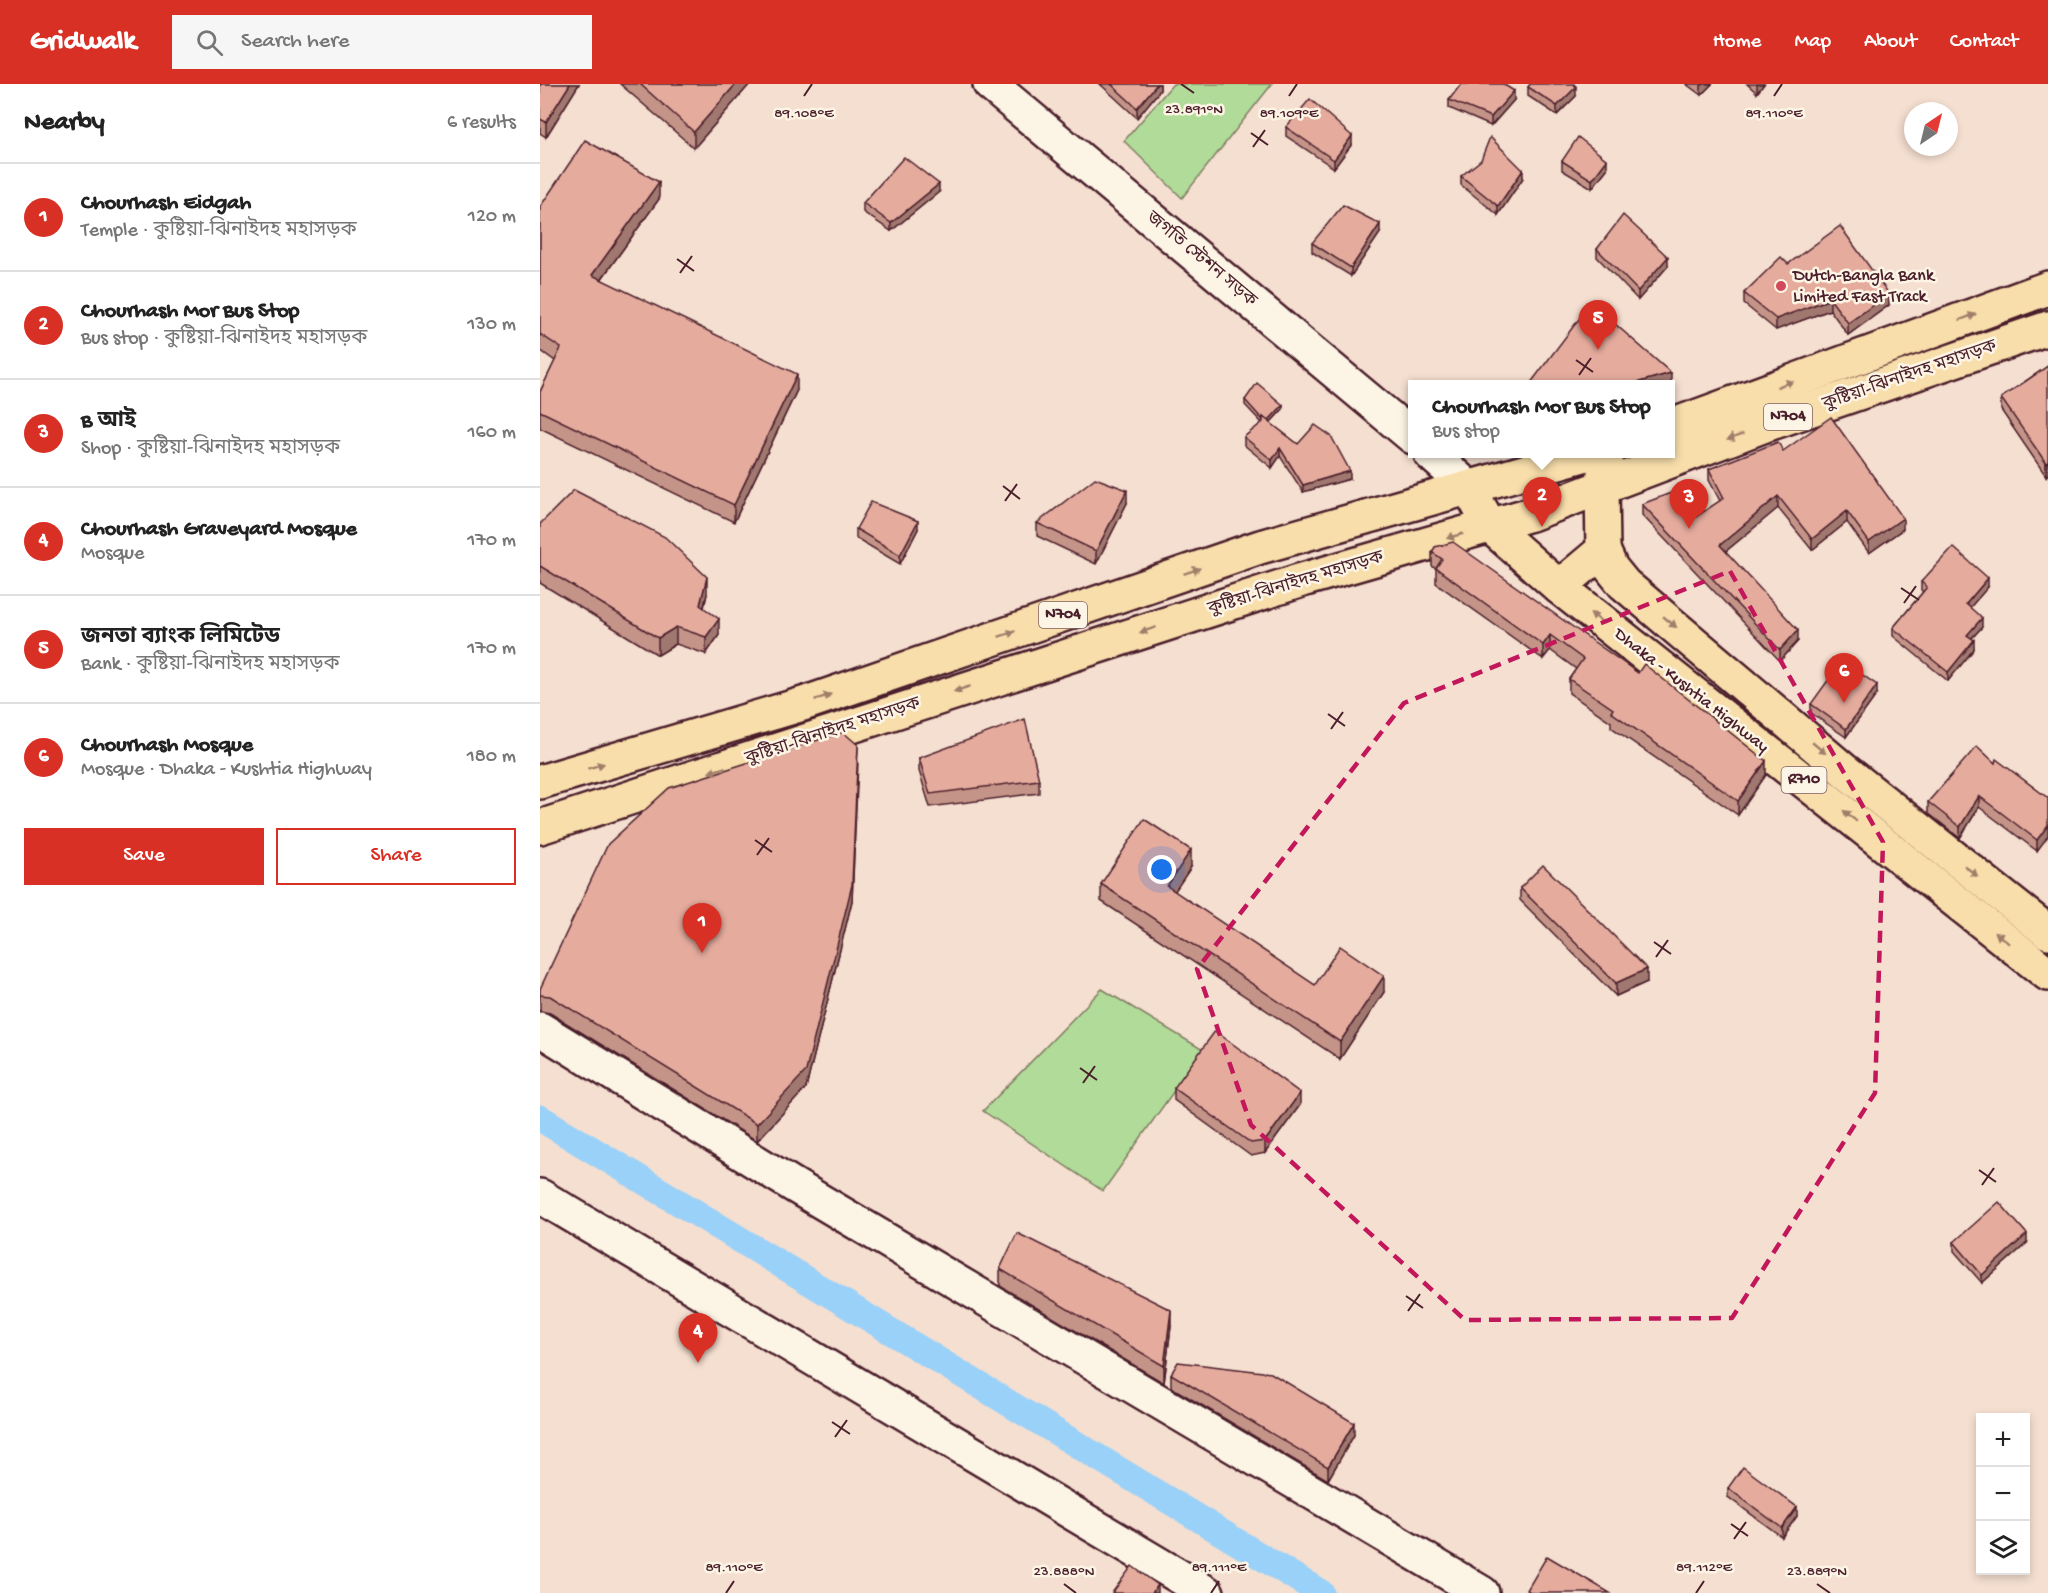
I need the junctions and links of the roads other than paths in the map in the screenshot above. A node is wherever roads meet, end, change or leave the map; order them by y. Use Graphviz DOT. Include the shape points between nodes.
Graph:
graph roads {
  1 [pos="1012,91"];
  2 [pos="2048,288"];
  3 [pos="2048,328"];
  4 [pos="1675,425"];
  5 [pos="1408,433"];
  6 [pos="1436,458"];
  7 [pos="1570,458"];
  8 [pos="1605,458"];
  9 [pos="1602,487"];
  10 [pos="1469,488"];
  11 [pos="1490,526"];
  12 [pos="1603,550"];
  13 [pos="1558,587"];
  14 [pos="782,710"];
  15 [pos="787,748"];
  16 [pos="540,782"];
  17 [pos="540,826"];
  18 [pos="2048,932"];
  19 [pos="2048,974"];
  20 [pos="540,1029"];
  21 [pos="540,1196"];
  22 [pos="1207,1593"];
  23 [pos="1482,1593"];
  1 -- 5 [label="street, জগতি স্টেশন সড়ক"];
  4 -- 2 [label="main road, কুষ্টিয়া-ঝিনাইদহ মহাসড়ক / N704, one-way"];
  3 -- 9 [label="main road, কুষ্টিয়া-ঝিনাইদহ মহাসড়ক / N704, one-way" via="1765,425"];
  6 -- 10 [label="street"];
  7 -- 10 [label="main road, কুষ্টিয়া-ঝিনাইদহ মহাসড়ক / N704"];
  8 -- 9 [label="main road, Dhaka - Kushtia Highway / R710"];
  9 -- 11 [label="main road, কুষ্টিয়া-ঝিনাইদহ মহাসড়ক / N704"];
  9 -- 12 [label="main road, Dhaka - Kushtia Highway / R710"];
  10 -- 11 [label="main road, Dhaka - Kushtia Highway / R710"];
  14 -- 10 [label="main road, কুষ্টিয়া-ঝিনাইদহ মহাসড়ক / N704, one-way" via="1260,547"];
  11 -- 13 [label="main road, Dhaka - Kushtia Highway / R710"];
  11 -- 15 [label="main road, কুষ্টিয়া-ঝিনাইদহ মহাসড়ক / N704, one-way" via="1302,580"];
  12 -- 13 [label="main road"];
  12 -- 18 [label="main road, Dhaka - Kushtia Highway / R710, one-way" via="1624,584 1845,771"];
  19 -- 13 [label="main road, Dhaka - Kushtia Highway / R710, one-way"];
  14 -- 15 [label="main road"];
  16 -- 14 [label="main road, কুষ্টিয়া-ঝিনাইদহ মহাসড়ক / N704, one-way"];
  15 -- 17 [label="main road, কুষ্টিয়া-ঝিনাইদহ মহাসড়ক / N704, one-way"];
  20 -- 23 [label="street" via="795,1186"];
  21 -- 22 [label="street"];
}
